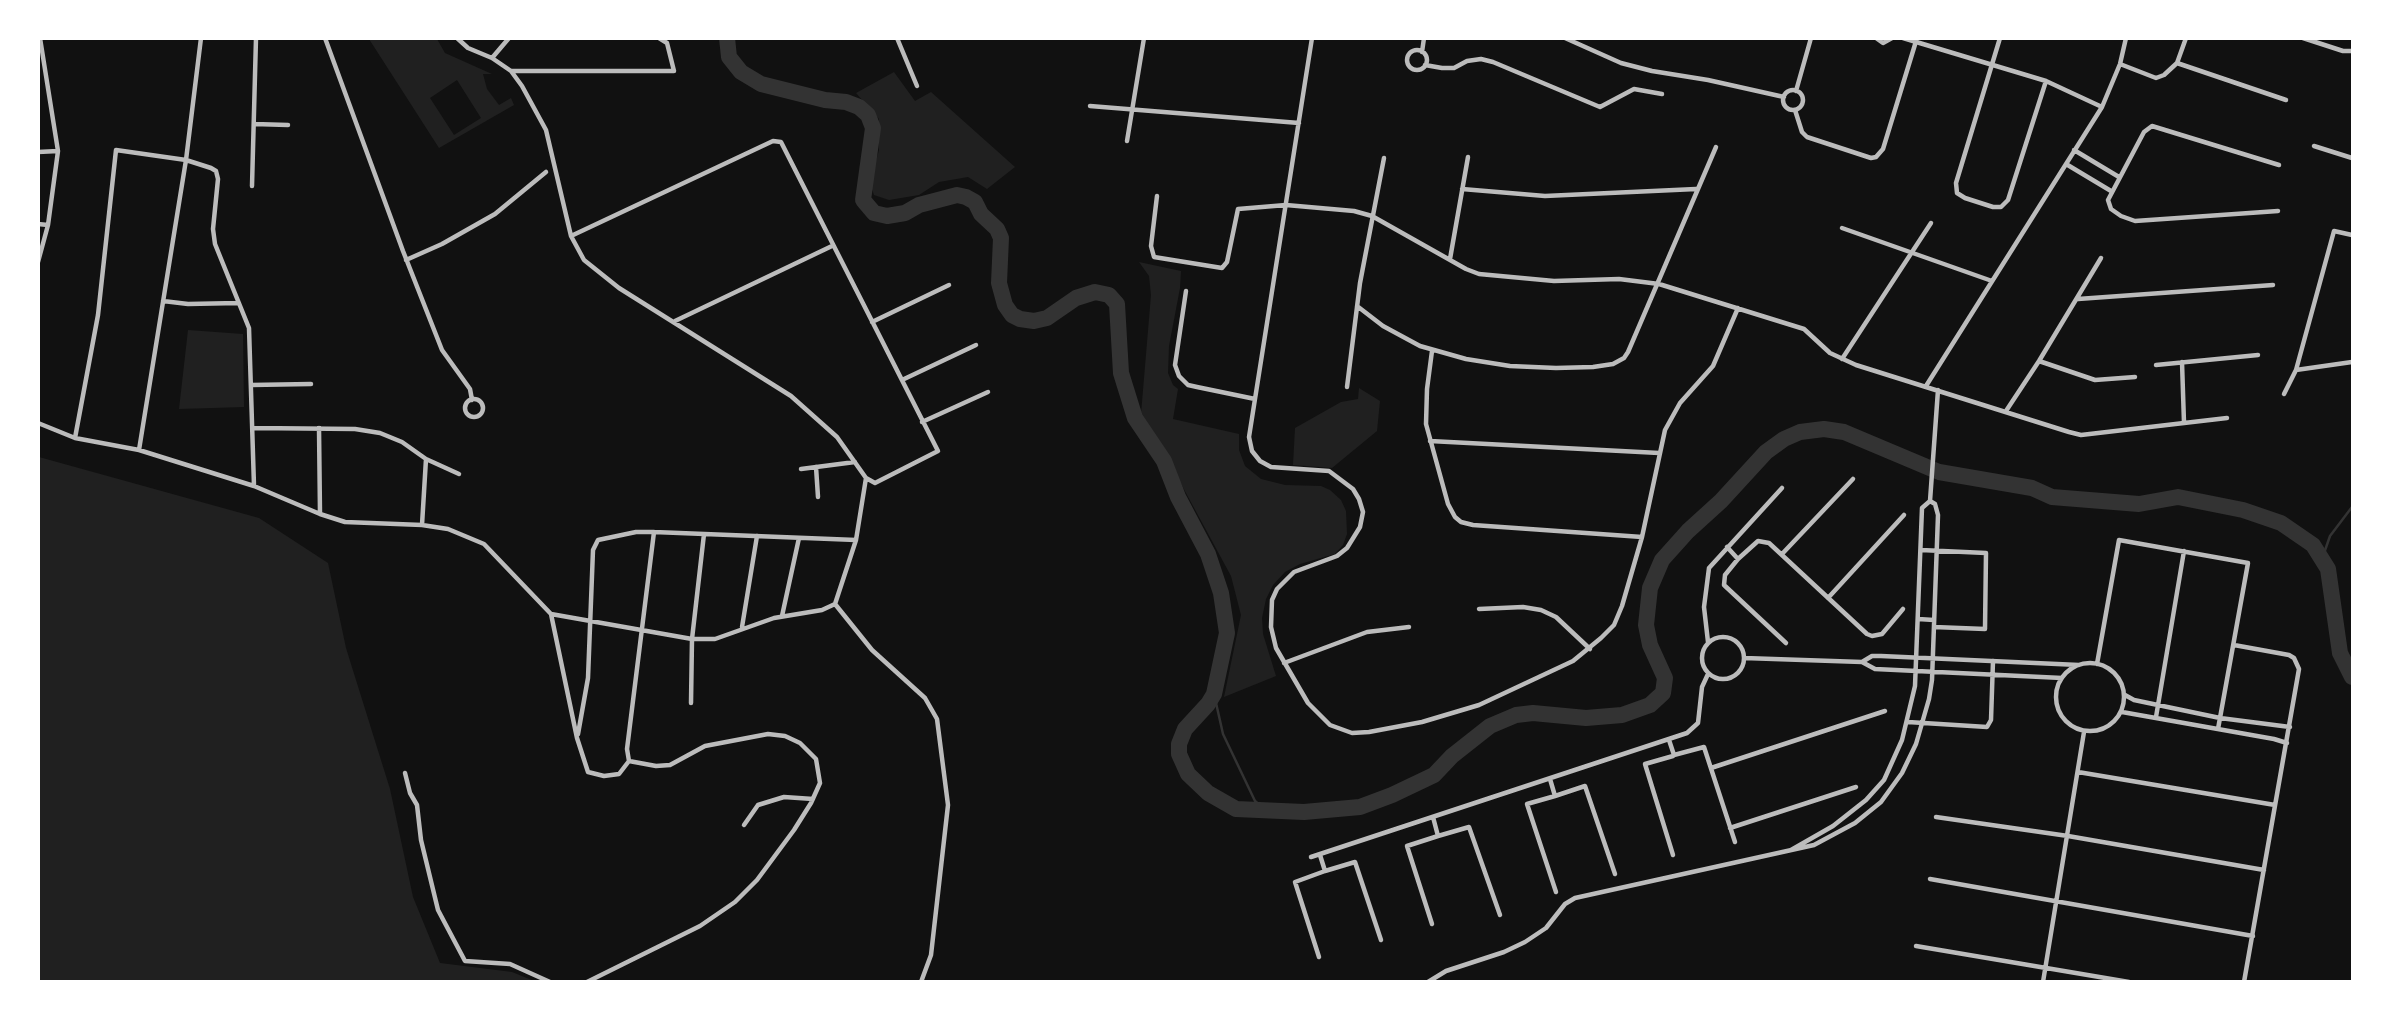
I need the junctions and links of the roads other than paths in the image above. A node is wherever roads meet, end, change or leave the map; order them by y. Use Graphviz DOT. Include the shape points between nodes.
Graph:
graph roads {
  1 [pos="40,38"];
  2 [pos="201,38"];
  3 [pos="256,38"];
  4 [pos="325,38"];
  5 [pos="457,38"];
  6 [pos="509,38"];
  7 [pos="659,38"];
  8 [pos="897,38"];
  9 [pos="1144,38"];
  10 [pos="1312,38"];
  11 [pos="1424,38"];
  12 [pos="1564,38"];
  13 [pos="1811,38"];
  14 [pos="1876,38"];
  15 [pos="1892,38"];
  16 [pos="1903,38"];
  17 [pos="2000,38"];
  18 [pos="2126,38"];
  19 [pos="2186,38"];
  20 [pos="2303,38"];
  21 [pos="1916,40"];
  22 [pos="40,46"];
  23 [pos="2353,51"];
  24 [pos="1422,52"];
  25 [pos="492,58"];
  26 [pos="2177,62"];
  27 [pos="2120,64"];
  28 [pos="1425,65"];
  29 [pos="1992,65"];
  30 [pos="511,71"];
  31 [pos="42,79"];
  32 [pos="2046,81"];
  33 [pos="917,86"];
  34 [pos="1796,91"];
  35 [pos="1662,93"];
  36 [pos="1784,97"];
  37 [pos="2286,100"];
  38 [pos="1090,106"];
  39 [pos="2102,107"];
  40 [pos="1795,110"];
  41 [pos="1133,111"];
  42 [pos="1299,123"];
  43 [pos="254,124"];
  44 [pos="288,125"];
  45 [pos="1128,141"];
  46 [pos="2314,146"];
  47 [pos="1716,147"];
  48 [pos="2074,150"];
  49 [pos="58,151"];
  50 [pos="38,152"];
  51 [pos="1468,157"];
  52 [pos="1384,158"];
  53 [pos="2353,158"];
  54 [pos="186,160"];
  55 [pos="2066,164"];
  56 [pos="2279,165"];
  57 [pos="546,172"];
  58 [pos="2119,177"];
  59 [pos="252,186"];
  60 [pos="1462,189"];
  61 [pos="1696,189"];
  62 [pos="2111,191"];
  63 [pos="1157,196"];
  64 [pos="1286,205"];
  65 [pos="2278,211"];
  66 [pos="1372,216"];
  67 [pos="1931,223"];
  68 [pos="38,224"];
  69 [pos="48,225"];
  70 [pos="1842,228"];
  71 [pos="2353,235"];
  72 [pos="571,236"];
  73 [pos="832,246"];
  74 [pos="1911,254"];
  75 [pos="2102,258"];
  76 [pos="406,260"];
  77 [pos="1450,260"];
  78 [pos="38,262"];
  79 [pos="1992,281"];
  80 [pos="1659,284"];
  81 [pos="949,285"];
  82 [pos="2273,285"];
  83 [pos="1186,292"];
  84 [pos="2078,299"];
  85 [pos="163,301"];
  86 [pos="238,303"];
  87 [pos="1357,306"];
  88 [pos="1738,308"];
  89 [pos="675,321"];
  90 [pos="873,322"];
  91 [pos="976,345"];
  92 [pos="1432,351"];
  93 [pos="2258,355"];
  94 [pos="1842,359"];
  95 [pos="2039,361"];
  96 [pos="2182,362"];
  97 [pos="2353,362"];
  98 [pos="2156,365"];
  99 [pos="2297,370"];
  100 [pos="2136,377"];
  101 [pos="901,380"];
  102 [pos="311,384"];
  103 [pos="251,385"];
  104 [pos="1926,386"];
  105 [pos="1347,387"];
  106 [pos="1938,390"];
  107 [pos="988,392"];
  108 [pos="2284,394"];
  109 [pos="1255,399"];
  110 [pos="472,400"];
  111 [pos="2006,411"];
  112 [pos="2227,418"];
  113 [pos="922,422"];
  114 [pos="38,423"];
  115 [pos="2184,423"];
  116 [pos="253,428"];
  117 [pos="319,428"];
  118 [pos="75,438"];
  119 [pos="1430,441"];
  120 [pos="139,450"];
  121 [pos="1659,453"];
  122 [pos="426,459"];
  123 [pos="855,462"];
  124 [pos="816,467"];
  125 [pos="801,469"];
  126 [pos="459,474"];
  127 [pos="866,478"];
  128 [pos="1853,479"];
  129 [pos="254,485"];
  130 [pos="1782,488"];
  131 [pos="817,497"];
  132 [pos="1930,501"];
  133 [pos="320,514"];
  134 [pos="1904,515"];
  135 [pos="422,525"];
  136 [pos="654,532"];
  137 [pos="704,534"];
  138 [pos="757,536"];
  139 [pos="1642,537"];
  140 [pos="799,538"];
  141 [pos="856,540"];
  142 [pos="1727,547"];
  143 [pos="1921,551"];
  144 [pos="1937,551"];
  145 [pos="2184,551"];
  146 [pos="1782,554"];
  147 [pos="1738,559"];
  148 [pos="1828,598"];
  149 [pos="835,604"];
  150 [pos="1479,609"];
  151 [pos="1903,609"];
  152 [pos="551,614"];
  153 [pos="782,617"];
  154 [pos="1918,619"];
  155 [pos="1934,620"];
  156 [pos="591,621"];
  157 [pos="1409,627"];
  158 [pos="1934,627"];
  159 [pos="742,628"];
  160 [pos="642,630"];
  161 [pos="692,639"];
  162 [pos="1708,642"];
  163 [pos="1786,643"];
  164 [pos="2234,645"];
  165 [pos="1590,649"];
  166 [pos="1744,658"];
  167 [pos="1916,658"];
  168 [pos="1933,659"];
  169 [pos="1862,662"];
  170 [pos="1993,662"];
  171 [pos="1284,663"];
  172 [pos="2097,664"];
  173 [pos="2079,665"];
  174 [pos="1916,671"];
  175 [pos="1932,671"];
  176 [pos="1708,674"];
  177 [pos="1993,674"];
  178 [pos="2062,678"];
  179 [pos="2124,695"];
  180 [pos="691,703"];
  181 [pos="2158,705"];
  182 [pos="1885,711"];
  183 [pos="2122,712"];
  184 [pos="2156,717"];
  185 [pos="2220,718"];
  186 [pos="1908,722"];
  187 [pos="1923,724"];
  188 [pos="2290,727"];
  189 [pos="2218,729"];
  190 [pos="2084,732"];
  191 [pos="577,738"];
  192 [pos="1669,740"];
  193 [pos="2287,743"];
  194 [pos="1674,755"];
  195 [pos="629,761"];
  196 [pos="1710,768"];
  197 [pos="2078,772"];
  198 [pos="405,773"];
  199 [pos="1550,779"];
  200 [pos="1856,787"];
  201 [pos="1555,796"];
  202 [pos="813,799"];
  203 [pos="2276,805"];
  204 [pos="1433,817"];
  205 [pos="1936,817"];
  206 [pos="744,825"];
  207 [pos="1730,828"];
  208 [pos="1438,836"];
  209 [pos="2068,836"];
  210 [pos="1735,842"];
  211 [pos="1786,853"];
  212 [pos="1320,855"];
  213 [pos="1673,855"];
  214 [pos="1311,858"];
  215 [pos="2264,870"];
  216 [pos="1325,871"];
  217 [pos="1615,874"];
  218 [pos="1930,879"];
  219 [pos="1556,892"];
  220 [pos="2057,902"];
  221 [pos="1500,915"];
  222 [pos="1432,924"];
  223 [pos="2253,936"];
  224 [pos="1381,940"];
  225 [pos="1916,946"];
  226 [pos="1318,957"];
  227 [pos="2046,967"];
  228 [pos="550,982"];
  229 [pos="587,982"];
  230 [pos="921,982"];
  231 [pos="1428,982"];
  232 [pos="2043,982"];
  233 [pos="2129,982"];
  234 [pos="2244,982"];
  1 -- 22 [label="street"];
  2 -- 54 [label="street"];
  3 -- 43 [label="street"];
  4 -- 76 [label="street"];
  5 -- 25 [label="street"];
  6 -- 25 [label="street"];
  7 -- 30 [label="street" via="667,43 674,71"];
  8 -- 33 [label="street"];
  9 -- 41 [label="street"];
  10 -- 42 [label="street"];
  11 -- 24 [label="street"];
  12 -- 36 [label="street" via="1642,69"];
  13 -- 34 [label="street"];
  14 -- 15 [label="street" via="1883,43"];
  16 -- 21 [label="street"];
  17 -- 29 [label="street"];
  18 -- 27 [label="street"];
  19 -- 26 [label="street"];
  20 -- 23 [label="street"];
  21 -- 29 [label="street"];
  21 -- 40 [label="street" via="1884,149 1876,157 1807,137"];
  22 -- 31 [label="street"];
  24 -- 28 [label="street"];
  24 -- 28 [label="street" via="1412,52 1407,61 1413,70"];
  25 -- 30 [label="street"];
  26 -- 27 [label="street" via="2156,78"];
  26 -- 37 [label="street"];
  27 -- 39 [label="street"];
  28 -- 35 [label="street" via="1454,68 1467,61 1493,62 1601,107 1634,89"];
  29 -- 32 [label="street"];
  29 -- 32 [label="street" via="1956,183 1957,192 1965,198 1993,207 2008,200"];
  30 -- 72 [label="street" via="546,130"];
  31 -- 49 [label="street"];
  32 -- 39 [label="street"];
  34 -- 36 [label="street" via="1788,91"];
  34 -- 40 [label="street" via="1803,100"];
  36 -- 40 [label="street" via="1786,107"];
  38 -- 41 [label="street"];
  39 -- 48 [label="street"];
  41 -- 42 [label="street"];
  41 -- 45 [label="street"];
  42 -- 64 [label="street"];
  43 -- 44 [label="street"];
  43 -- 59 [label="street"];
  46 -- 53 [label="street"];
  47 -- 61 [label="street"];
  48 -- 55 [label="street"];
  48 -- 58 [label="street"];
  49 -- 50 [label="street"];
  49 -- 69 [label="street"];
  51 -- 60 [label="street"];
  52 -- 66 [label="street"];
  54 -- 85 [label="street"];
  54 -- 86 [label="street" via="216,171 215,244"];
  54 -- 118 [label="street" via="116,150 99,315"];
  55 -- 62 [label="street"];
  55 -- 79 [label="street"];
  56 -- 58 [label="street" via="2152,125"];
  57 -- 76 [label="street" via="495,214"];
  58 -- 62 [label="street"];
  60 -- 61 [label="street" via="1545,196"];
  60 -- 77 [label="street"];
  61 -- 80 [label="street"];
  62 -- 65 [label="street" via="2111,209 2136,221"];
  63 -- 64 [label="street" via="1151,246 1154,257 1222,268 1238,209"];
  64 -- 66 [label="street"];
  64 -- 109 [label="street"];
  66 -- 77 [label="street"];
  66 -- 87 [label="street"];
  67 -- 74 [label="street"];
  68 -- 69 [label="street"];
  69 -- 78 [label="street"];
  70 -- 74 [label="street"];
  71 -- 99 [label="street" via="2334,231"];
  72 -- 73 [label="street" via="774,141 781,142"];
  72 -- 89 [label="street" via="584,260 619,288"];
  73 -- 89 [label="street"];
  73 -- 90 [label="street"];
  74 -- 79 [label="street"];
  74 -- 94 [label="street"];
  75 -- 84 [label="street"];
  76 -- 110 [label="street" via="442,350 470,389"];
  77 -- 80 [label="street" via="1495,277"];
  79 -- 104 [label="street"];
  80 -- 88 [label="street"];
  80 -- 92 [label="street" via="1624,358 1613,364 1593,368 1510,366"];
  81 -- 90 [label="street"];
  82 -- 84 [label="street"];
  83 -- 109 [label="street" via="1175,365 1179,376 1197,387"];
  84 -- 95 [label="street"];
  85 -- 86 [label="street"];
  85 -- 120 [label="street"];
  86 -- 103 [label="street" via="248,328"];
  87 -- 92 [label="street" via="1383,326"];
  87 -- 105 [label="street"];
  88 -- 94 [label="street" via="1804,329"];
  88 -- 121 [label="street" via="1713,366 1674,412"];
  89 -- 123 [label="street" via="791,396 837,437"];
  90 -- 101 [label="street"];
  91 -- 101 [label="street"];
  92 -- 119 [label="street" via="1426,424"];
  93 -- 96 [label="street"];
  94 -- 104 [label="street"];
  95 -- 100 [label="street" via="2095,380"];
  95 -- 111 [label="street"];
  96 -- 98 [label="street"];
  96 -- 115 [label="street"];
  97 -- 99 [label="street"];
  99 -- 108 [label="street"];
  101 -- 113 [label="street"];
  102 -- 103 [label="street"];
  103 -- 116 [label="street"];
  104 -- 106 [label="street"];
  106 -- 111 [label="street"];
  106 -- 132 [label="street"];
  107 -- 113 [label="street"];
  109 -- 171 [label="street" via="1249,437 1260,461 1271,467 1329,471 1353,489 1363,512 1347,548 1294,572 1277,589 1271,627"];
  110 -- 110 [label="street" via="466,410 476,417 483,406"];
  111 -- 115 [label="street" via="2081,435"];
  112 -- 115 [label="street"];
  113 -- 127 [label="street" via="938,451 875,483"];
  114 -- 118 [label="street"];
  116 -- 117 [label="street"];
  116 -- 129 [label="street"];
  117 -- 122 [label="street" via="380,433"];
  117 -- 133 [label="street"];
  118 -- 120 [label="street"];
  119 -- 121 [label="street"];
  119 -- 139 [label="street" via="1448,503 1461,522"];
  120 -- 129 [label="street"];
  121 -- 139 [label="street"];
  122 -- 126 [label="street"];
  122 -- 135 [label="street"];
  123 -- 124 [label="street"];
  123 -- 127 [label="street"];
  124 -- 125 [label="street"];
  124 -- 131 [label="street"];
  127 -- 141 [label="street"];
  128 -- 146 [label="street"];
  129 -- 133 [label="street"];
  130 -- 142 [label="street"];
  132 -- 143 [label="street" via="1922,508"];
  132 -- 144 [label="street" via="1938,510"];
  133 -- 135 [label="street" via="345,522"];
  134 -- 148 [label="street"];
  135 -- 152 [label="street" via="484,544"];
  136 -- 137 [label="street"];
  136 -- 156 [label="street" via="598,540 593,550"];
  136 -- 160 [label="street"];
  137 -- 138 [label="street"];
  137 -- 161 [label="street"];
  138 -- 140 [label="street"];
  138 -- 159 [label="street"];
  139 -- 165 [label="street" via="1614,625"];
  140 -- 141 [label="street"];
  140 -- 153 [label="street"];
  141 -- 149 [label="street"];
  142 -- 147 [label="street"];
  142 -- 162 [label="street" via="1707,575 1704,622"];
  143 -- 144 [label="street"];
  143 -- 154 [label="street"];
  144 -- 155 [label="street"];
  144 -- 158 [label="street" via="1986,553 1984,629"];
  145 -- 164 [label="street" via="2248,563"];
  145 -- 172 [label="street" via="2119,540"];
  145 -- 181 [label="street"];
  146 -- 147 [label="street" via="1758,541"];
  146 -- 148 [label="street"];
  147 -- 163 [label="street" via="1725,575 1724,585"];
  148 -- 151 [label="street" via="1872,636 1882,634"];
  149 -- 153 [label="street"];
  149 -- 230 [label="street" via="872,650 925,698 937,719 948,805 931,955"];
  150 -- 165 [label="street" via="1541,610 1556,617"];
  152 -- 156 [label="street"];
  152 -- 191 [label="street"];
  153 -- 159 [label="street"];
  154 -- 155 [label="street"];
  154 -- 167 [label="street"];
  155 -- 158 [label="street"];
  156 -- 160 [label="street"];
  156 -- 191 [label="street" via="588,678"];
  157 -- 171 [label="street" via="1346,638"];
  158 -- 168 [label="street"];
  159 -- 161 [label="street" via="715,639"];
  160 -- 161 [label="street"];
  160 -- 195 [label="street"];
  161 -- 180 [label="street"];
  162 -- 166 [label="street" via="1728,637 1740,645"];
  162 -- 176 [label="street" via="1701,658"];
  164 -- 185 [label="street"];
  164 -- 188 [label="street" via="2289,654 2297,663 2299,677"];
  165 -- 171 [label="street" via="1479,705 1422,722 1352,733 1321,718"];
  166 -- 169 [label="street"];
  166 -- 176 [label="street" via="1735,676 1721,679"];
  167 -- 168 [label="street"];
  167 -- 169 [label="street" via="1871,656"];
  167 -- 174 [label="street"];
  168 -- 170 [label="street"];
  168 -- 175 [label="street"];
  169 -- 174 [label="street" via="1875,669"];
  170 -- 173 [label="street"];
  170 -- 177 [label="street"];
  172 -- 173 [label="street"];
  172 -- 179 [label="street" via="2114,672"];
  173 -- 178 [label="street"];
  174 -- 175 [label="street"];
  174 -- 186 [label="street"];
  175 -- 177 [label="street"];
  175 -- 187 [label="street"];
  176 -- 192 [label="street" via="1698,723"];
  177 -- 178 [label="street"];
  177 -- 187 [label="street" via="1987,727"];
  178 -- 190 [label="street" via="2056,692 2060,713"];
  179 -- 181 [label="street"];
  179 -- 183 [label="street"];
  181 -- 184 [label="street"];
  181 -- 185 [label="street"];
  182 -- 196 [label="street"];
  183 -- 184 [label="street"];
  183 -- 190 [label="street" via="2107,728"];
  184 -- 189 [label="street"];
  185 -- 188 [label="street"];
  185 -- 189 [label="street"];
  186 -- 187 [label="street"];
  186 -- 211 [label="street" via="1884,780 1866,800"];
  187 -- 211 [label="street" via="1902,773 1881,802 1830,838"];
  188 -- 193 [label="street"];
  189 -- 193 [label="street"];
  190 -- 197 [label="street"];
  191 -- 195 [label="street" via="587,772 619,774"];
  192 -- 194 [label="street"];
  192 -- 199 [label="street"];
  193 -- 203 [label="street"];
  194 -- 196 [label="street" via="1704,747"];
  194 -- 213 [label="street" via="1644,764"];
  195 -- 202 [label="street" via="670,765 705,746 768,734 785,736 816,759 820,783"];
  196 -- 207 [label="street"];
  197 -- 203 [label="street"];
  197 -- 209 [label="street"];
  198 -- 228 [label="street" via="438,910 465,961 510,964"];
  199 -- 201 [label="street"];
  199 -- 204 [label="street"];
  200 -- 207 [label="street"];
  201 -- 217 [label="street" via="1585,786"];
  201 -- 219 [label="street" via="1527,804"];
  202 -- 206 [label="street" via="783,797 758,805"];
  202 -- 229 [label="street" via="757,880 735,902 690,932"];
  203 -- 215 [label="street"];
  204 -- 208 [label="street"];
  204 -- 212 [label="street"];
  205 -- 209 [label="street"];
  207 -- 210 [label="street"];
  208 -- 221 [label="street" via="1469,827"];
  208 -- 222 [label="street" via="1408,846"];
  209 -- 215 [label="street"];
  209 -- 220 [label="street"];
  211 -- 231 [label="street" via="1576,898 1525,942"];
  212 -- 214 [label="street"];
  212 -- 216 [label="street"];
  215 -- 223 [label="street"];
  216 -- 224 [label="street" via="1355,862"];
  216 -- 226 [label="street" via="1295,882"];
  218 -- 220 [label="street"];
  220 -- 223 [label="street"];
  220 -- 227 [label="street"];
  223 -- 234 [label="street"];
  225 -- 227 [label="street"];
  227 -- 232 [label="street"];
  227 -- 233 [label="street"];
}
